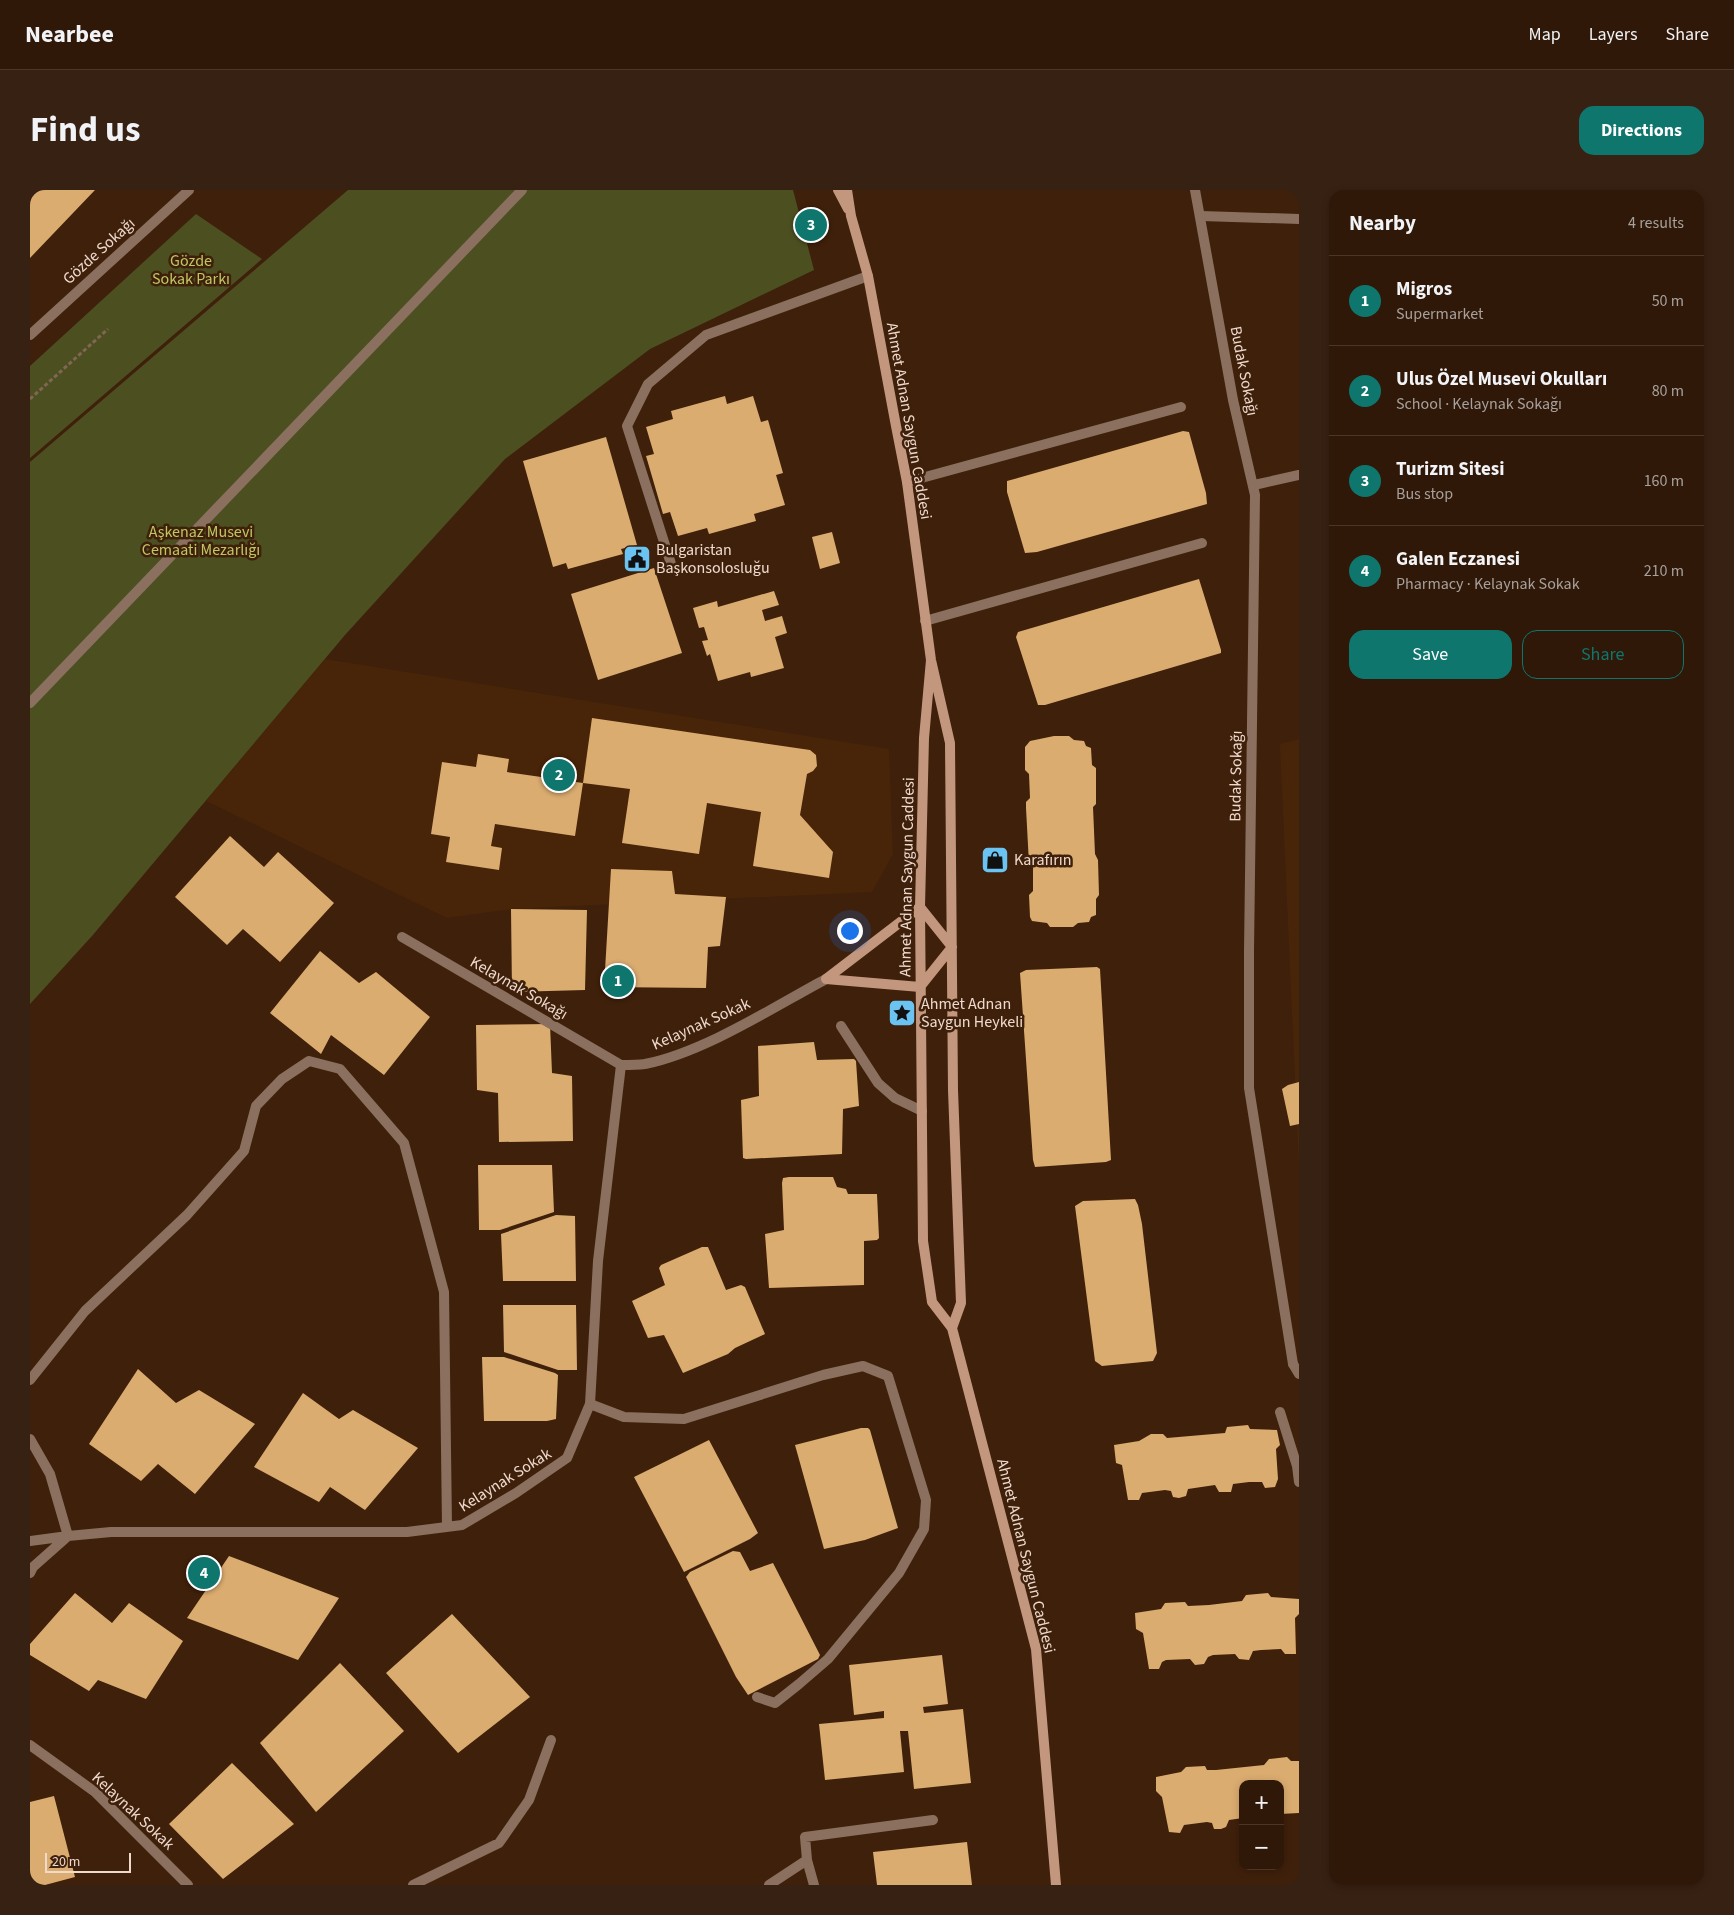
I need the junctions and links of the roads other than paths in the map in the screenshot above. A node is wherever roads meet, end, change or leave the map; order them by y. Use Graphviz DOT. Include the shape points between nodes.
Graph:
graph roads {
  1 [pos="189,190"];
  2 [pos="522,190"];
  3 [pos="838,190"];
  4 [pos="847,190"];
  5 [pos="1195,190"];
  6 [pos="851,216"];
  7 [pos="1202,216"];
  8 [pos="1299,219"];
  9 [pos="868,276"];
  10 [pos="30,334"];
  11 [pos="1181,406"];
  12 [pos="1299,475"];
  13 [pos="906,482"];
  14 [pos="1254,485"];
  15 [pos="1202,543"];
  16 [pos="672,567"];
  17 [pos="925,620"];
  18 [pos="930,660"];
  19 [pos="30,703"];
  20 [pos="920,907"];
  21 [pos="402,937"];
  22 [pos="952,947"];
  23 [pos="826,978"];
  24 [pos="920,987"];
  25 [pos="841,1026"];
  26 [pos="621,1065"];
  27 [pos="922,1112"];
  28 [pos="952,1328"];
  29 [pos="1299,1374"];
  30 [pos="30,1380"];
  31 [pos="590,1404"];
  32 [pos="1280,1412"];
  33 [pos="30,1439"];
  34 [pos="1299,1482"];
  35 [pos="448,1527"];
  36 [pos="68,1536"];
  37 [pos="30,1541"];
  38 [pos="30,1573"];
  39 [pos="757,1697"];
  40 [pos="551,1740"];
  41 [pos="30,1745"];
  42 [pos="933,1820"];
  43 [pos="807,1860"];
  44 [pos="188,1885"];
  45 [pos="413,1885"];
  46 [pos="769,1885"];
  47 [pos="814,1885"];
  48 [pos="1056,1885"];
  1 -- 10 [label="street, Gözde Sokağı"];
  2 -- 19 [label="street"];
  3 -- 6 [label="main road"];
  4 -- 6 [label="main road, Ahmet Adnan Saygun Caddesi"];
  5 -- 7 [label="street, Budak Sokağı"];
  6 -- 9 [label="main road, Ahmet Adnan Saygun Caddesi"];
  7 -- 8 [label="street"];
  7 -- 14 [label="street, Budak Sokağı" via="1233,400"];
  9 -- 13 [label="main road, Ahmet Adnan Saygun Caddesi"];
  9 -- 16 [label="street" via="706,336 648,384 627,426"];
  11 -- 13 [label="street"];
  12 -- 14 [label="street"];
  13 -- 17 [label="main road, Ahmet Adnan Saygun Caddesi"];
  14 -- 29 [label="street, Budak Sokağı" via="1249,1088 1293,1364"];
  15 -- 17 [label="street"];
  17 -- 18 [label="main road, Ahmet Adnan Saygun Caddesi"];
  18 -- 20 [label="main road, Ahmet Adnan Saygun Caddesi" via="924,738"];
  18 -- 22 [label="main road, Ahmet Adnan Saygun Caddesi" via="950,743"];
  20 -- 22 [label="main road"];
  20 -- 23 [label="main road"];
  20 -- 24 [label="main road, Ahmet Adnan Saygun Caddesi"];
  21 -- 26 [label="street, Kelaynak Sokağı"];
  22 -- 24 [label="main road"];
  22 -- 28 [label="main road, Ahmet Adnan Saygun Caddesi" via="953,1090 961,1303"];
  23 -- 24 [label="main road"];
  23 -- 26 [label="street, Kelaynak Sokak" via="724,1034 668,1058"];
  24 -- 27 [label="main road, Ahmet Adnan Saygun Caddesi"];
  25 -- 27 [label="street" via="878,1083 895,1098"];
  26 -- 31 [label="street, Kelaynak Sokak" via="598,1261"];
  27 -- 28 [label="main road, Ahmet Adnan Saygun Caddesi" via="923,1241 932,1302"];
  28 -- 48 [label="main road, Ahmet Adnan Saygun Caddesi" via="1036,1649"];
  30 -- 35 [label="street" via="85,1311 187,1215 244,1151 256,1106 282,1079 309,1061 340,1069 404,1143 444,1292"];
  31 -- 35 [label="street, Kelaynak Sokak" via="567,1458 516,1494 462,1525"];
  31 -- 39 [label="street" via="624,1417 684,1419 823,1375 863,1366 888,1376 926,1500 924,1529 899,1573 828,1658 775,1703"];
  32 -- 34 [label="street"];
  33 -- 36 [label="street" via="50,1474"];
  35 -- 36 [label="street, Kelaynak Sokak" via="407,1532 111,1532"];
  36 -- 37 [label="street, Kelaynak Sokak"];
  36 -- 38 [label="street"];
  40 -- 45 [label="street" via="529,1800 499,1843"];
  41 -- 44 [label="street, Kelaynak Sokak" via="95,1792"];
  42 -- 43 [label="street" via="805,1837"];
  43 -- 46 [label="street"];
  43 -- 47 [label="street"];
}
